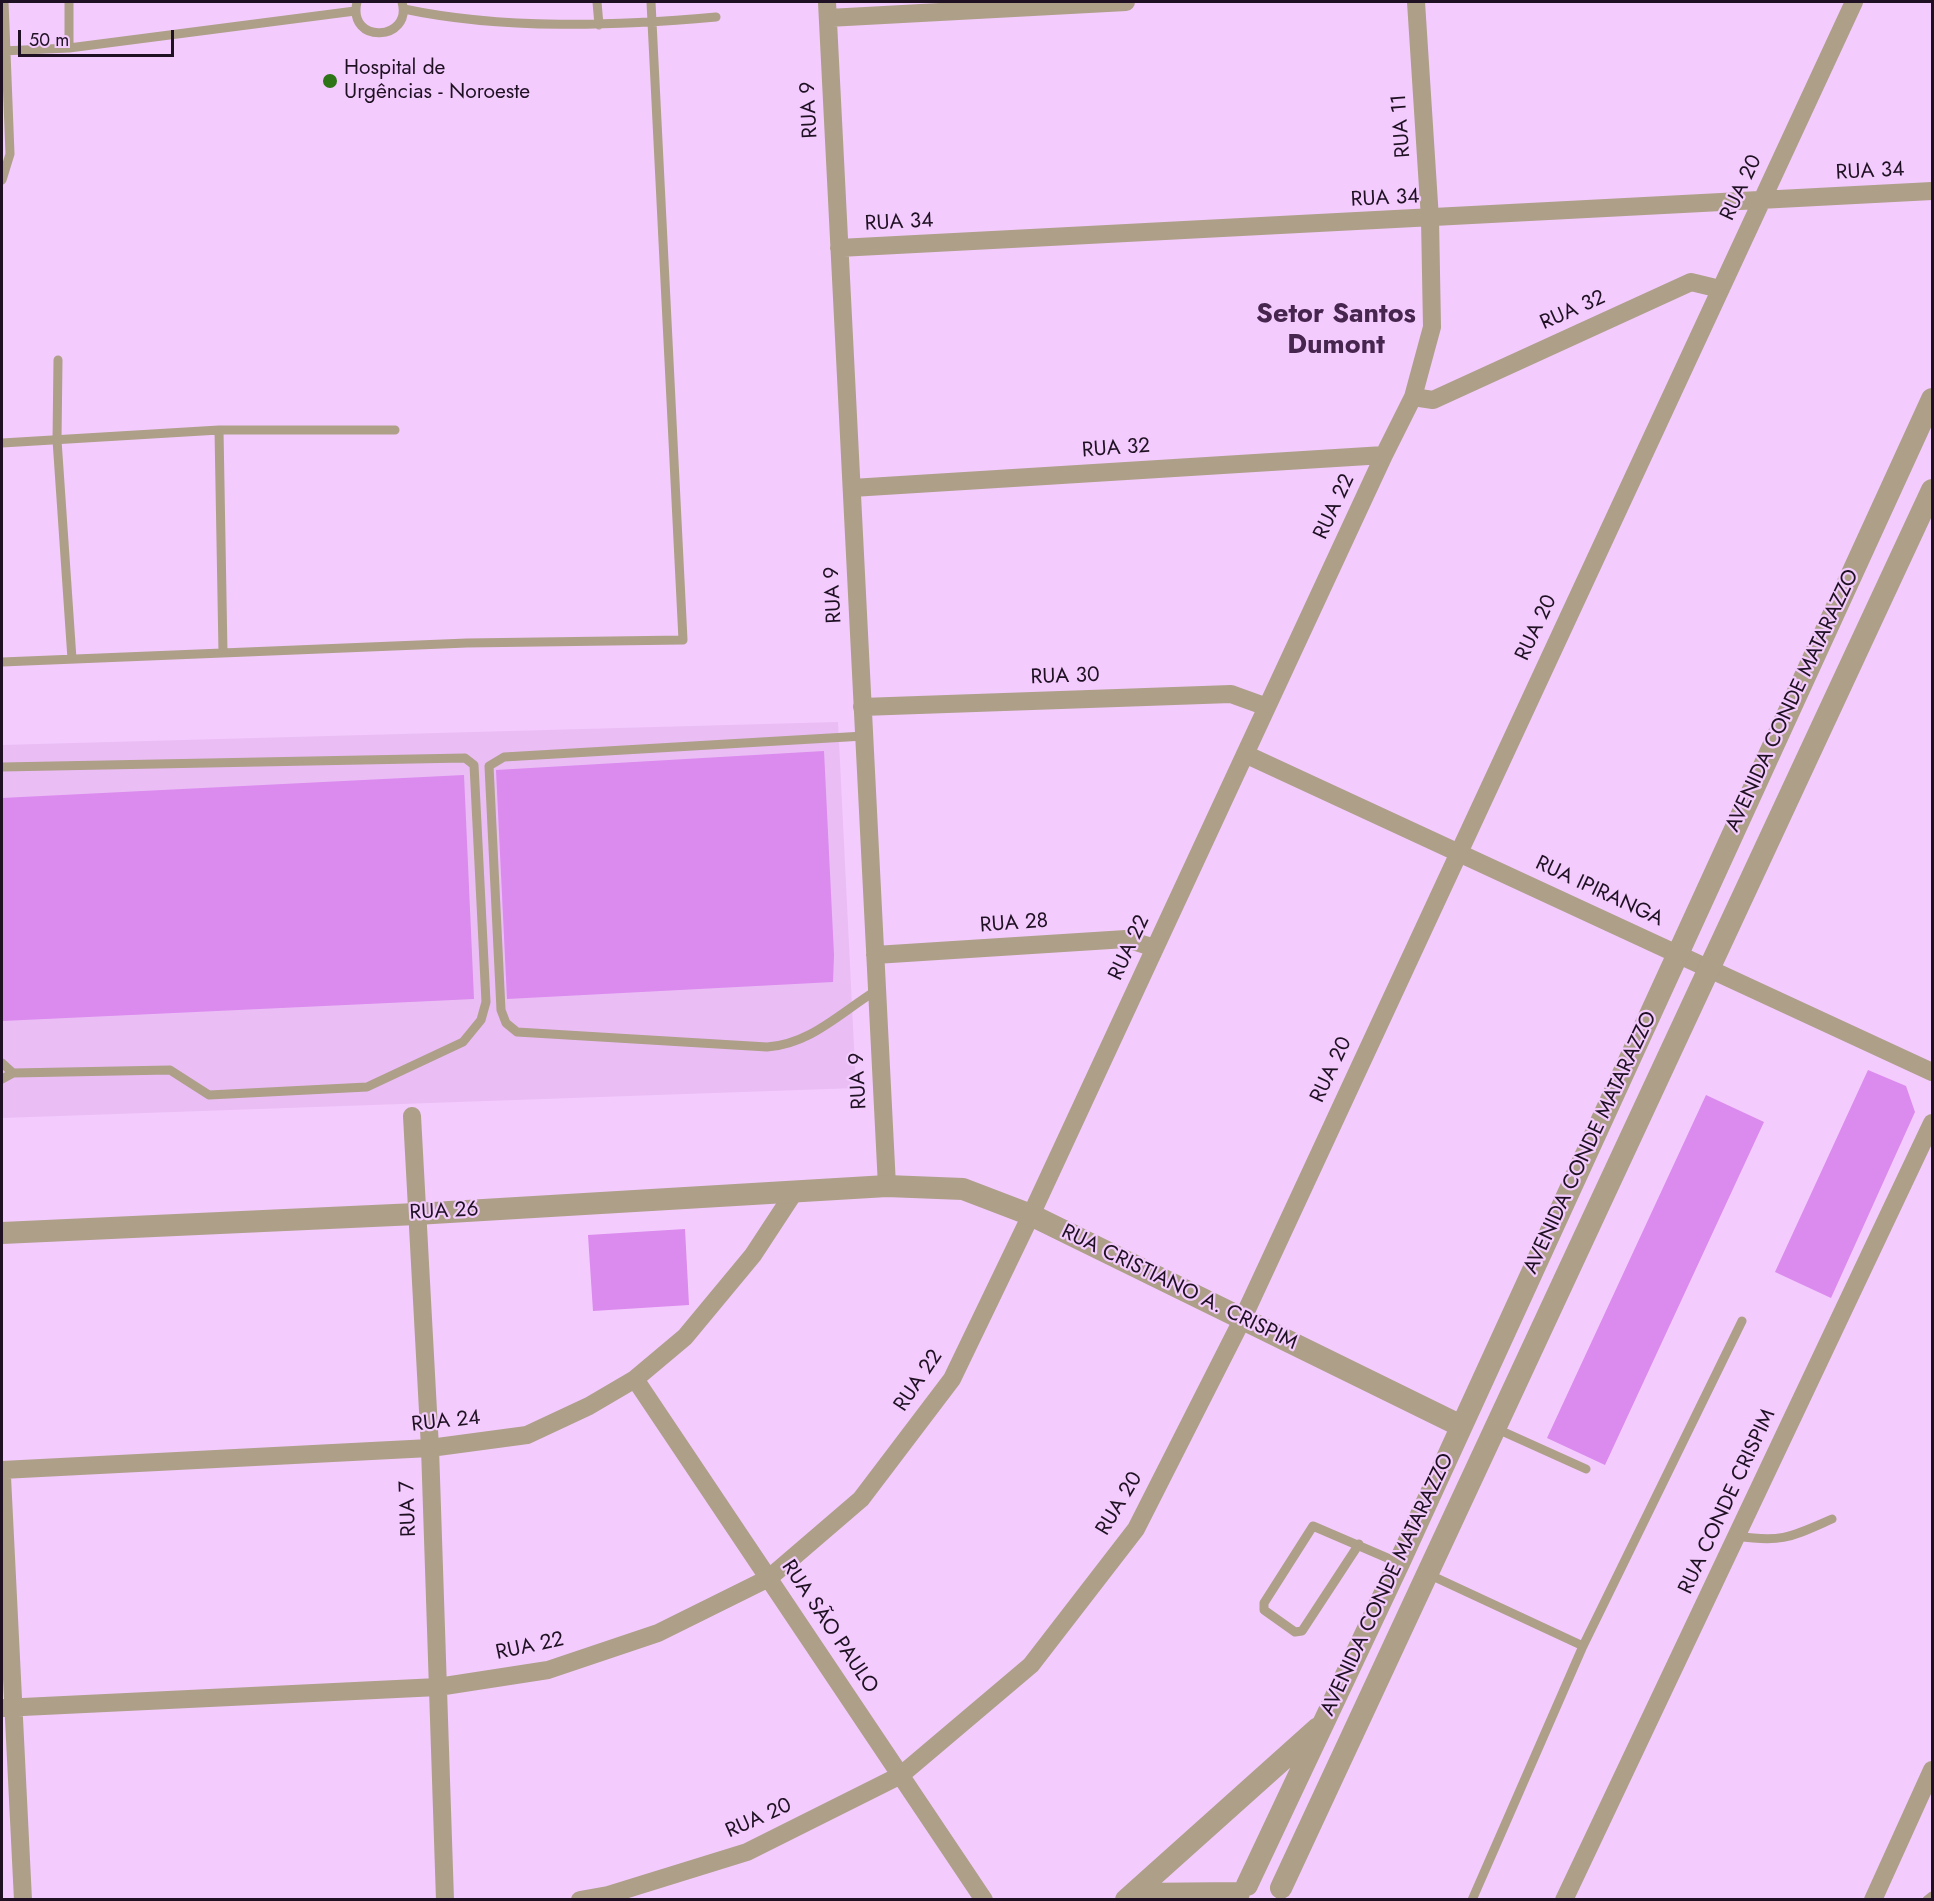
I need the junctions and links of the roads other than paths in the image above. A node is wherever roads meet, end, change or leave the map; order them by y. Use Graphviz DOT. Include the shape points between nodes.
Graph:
graph roads {
  1 [pos="6,2"];
  2 [pos="69,2"];
  3 [pos="597,2"];
  4 [pos="651,2"];
  5 [pos="1126,2"];
  6 [pos="1416,2"];
  7 [pos="1854,2"];
  8 [pos="403,5"];
  9 [pos="356,6"];
  10 [pos="827,10"];
  11 [pos="716,16"];
  12 [pos="651,22"];
  13 [pos="599,25"];
  14 [pos="69,48"];
  15 [pos="3,51"];
  16 [pos="2,180"];
  17 [pos="1932,191"];
  18 [pos="1761,201"];
  19 [pos="1430,219"];
  20 [pos="839,248"];
  21 [pos="1720,289"];
  22 [pos="58,360"];
  23 [pos="1413,397"];
  24 [pos="1932,399"];
  25 [pos="219,430"];
  26 [pos="395,430"];
  27 [pos="57,440"];
  28 [pos="2,443"];
  29 [pos="1384,455"];
  30 [pos="852,488"];
  31 [pos="1932,492"];
  32 [pos="223,653"];
  33 [pos="72,659"];
  34 [pos="2,662"];
  35 [pos="862,707"];
  36 [pos="1267,707"];
  37 [pos="864,736"];
  38 [pos="1245,754"];
  39 [pos="2,767"];
  40 [pos="1458,852"];
  41 [pos="1155,948"];
  42 [pos="1677,953"];
  43 [pos="875,955"];
  44 [pos="1711,968"];
  45 [pos="877,990"];
  46 [pos="2,1063"];
  47 [pos="1932,1072"];
  48 [pos="13,1073"];
  49 [pos="2,1079"];
  50 [pos="412,1116"];
  51 [pos="1932,1123"];
  52 [pos="887,1186"];
  53 [pos="795,1191"];
  54 [pos="416,1214"];
  55 [pos="1031,1215"];
  56 [pos="2,1233"];
  57 [pos="1242,1320"];
  58 [pos="1742,1321"];
  59 [pos="635,1379"];
  60 [pos="1461,1426"];
  61 [pos="1495,1428"];
  62 [pos="430,1448"];
  63 [pos="1586,1469"];
  64 [pos="2,1470"];
  65 [pos="2,1477"];
  66 [pos="1832,1519"];
  67 [pos="1737,1536"];
  68 [pos="1359,1544"];
  69 [pos="1399,1563"];
  70 [pos="1427,1573"];
  71 [pos="769,1578"];
  72 [pos="1583,1646"];
  73 [pos="438,1687"];
  74 [pos="7,1708"];
  75 [pos="1325,1721"];
  76 [pos="1932,1770"];
  77 [pos="901,1775"];
  78 [pos="1241,1893"];
  79 [pos="1284,1894"];
  80 [pos="1932,1896"];
  81 [pos="1130,1897"];
  82 [pos="23,1899"];
  83 [pos="445,1899"];
  84 [pos="580,1899"];
  85 [pos="984,1899"];
  86 [pos="1472,1899"];
  87 [pos="1564,1899"];
  88 [pos="1873,1899"];
  89 [pos="1928,1899"];
  1 -- 15 [label="lane"];
  2 -- 14 [label="lane"];
  3 -- 13 [label="lane"];
  4 -- 12 [label="lane"];
  5 -- 10 [label="street"];
  6 -- 19 [label="street, RUA 11"];
  7 -- 18 [label="street, RUA 20"];
  8 -- 9 [label="lane" via="399,24 377,33 362,26"];
  8 -- 13 [label="lane" via="442,17"];
  9 -- 14 [label="lane"];
  10 -- 20 [label="street, RUA 9"];
  11 -- 12 [label="lane"];
  12 -- 13 [label="lane"];
  12 -- 32 [label="lane" via="683,640 467,643"];
  14 -- 15 [label="lane"];
  15 -- 16 [label="lane" via="10,154"];
  17 -- 18 [label="street, RUA 34"];
  18 -- 19 [label="street, RUA 34"];
  18 -- 21 [label="street, RUA 20"];
  19 -- 20 [label="street, RUA 34"];
  19 -- 23 [label="street, RUA 11" via="1432,327"];
  20 -- 30 [label="street, RUA 9"];
  21 -- 23 [label="street, RUA 32" via="1691,282 1433,400"];
  21 -- 40 [label="street, RUA 20"];
  22 -- 27 [label="lane"];
  23 -- 29 [label="street, RUA 11"];
  24 -- 42 [label="street, AVENIDA CONDE MATARAZZO"];
  25 -- 26 [label="lane"];
  25 -- 27 [label="lane"];
  25 -- 32 [label="lane"];
  27 -- 28 [label="lane"];
  27 -- 33 [label="lane"];
  29 -- 30 [label="street, RUA 32"];
  29 -- 36 [label="street, RUA 22"];
  30 -- 35 [label="street, RUA 9"];
  31 -- 44 [label="street, AVENIDA CONDE MATARAZZO"];
  32 -- 33 [label="lane"];
  33 -- 34 [label="lane"];
  35 -- 36 [label="street, RUA 30" via="1231,694"];
  35 -- 37 [label="street, RUA 9"];
  36 -- 38 [label="street, RUA 22"];
  37 -- 43 [label="street, RUA 9"];
  37 -- 45 [label="lane" via="504,757 492,762 489,766 500,998 502,1016 517,1032 767,1047 800,1041"];
  38 -- 40 [label="street, RUA IPIRANGA"];
  38 -- 41 [label="street, RUA 22"];
  39 -- 48 [label="lane" via="465,758 474,765 486,1002 481,1020 463,1042 367,1087 209,1095 170,1070"];
  40 -- 42 [label="street, RUA IPIRANGA"];
  40 -- 57 [label="street, RUA 20"];
  41 -- 43 [label="street, RUA 28" via="1126,939"];
  41 -- 55 [label="street, RUA 22"];
  42 -- 44 [label="street, RUA IPIRANGA"];
  42 -- 60 [label="street, AVENIDA CONDE MATARAZZO"];
  43 -- 45 [label="street, RUA 9"];
  44 -- 47 [label="street, RUA IPIRANGA"];
  44 -- 61 [label="street, AVENIDA CONDE MATARAZZO"];
  45 -- 52 [label="street, RUA 9"];
  46 -- 48 [label="lane"];
  48 -- 49 [label="lane"];
  50 -- 54 [label="street, RUA 7"];
  51 -- 67 [label="street, RUA CONDE CRISPIM"];
  52 -- 53 [label="street, RUA 26"];
  52 -- 55 [label="street, RUA CRISTIANO A. CRISPIM" via="963,1189"];
  53 -- 54 [label="street, RUA 26"];
  53 -- 59 [label="street, RUA 24" via="753,1255 685,1337"];
  54 -- 56 [label="street, RUA 26"];
  54 -- 62 [label="street, RUA 7"];
  55 -- 57 [label="street, RUA CRISTIANO A. CRISPIM"];
  55 -- 71 [label="street, RUA 22" via="952,1379 861,1499"];
  57 -- 60 [label="street, RUA CRISTIANO A. CRISPIM"];
  57 -- 77 [label="street, RUA 20" via="1136,1529 1031,1665"];
  58 -- 72 [label="lane"];
  59 -- 62 [label="street, RUA 24" via="527,1435"];
  59 -- 71 [label="street, RUA SÃO PAULO"];
  60 -- 69 [label="street, AVENIDA CONDE MATARAZZO"];
  61 -- 63 [label="lane"];
  61 -- 70 [label="street, AVENIDA CONDE MATARAZZO"];
  62 -- 64 [label="street, RUA 24"];
  62 -- 73 [label="street, RUA 7"];
  65 -- 74 [label="street"];
  66 -- 67 [label="lane" via="1781,1539"];
  67 -- 87 [label="street, RUA CONDE CRISPIM"];
  68 -- 68 [label="lane" via="1305,1629 1295,1632 1264,1611 1264,1603 1311,1527"];
  68 -- 69 [label="lane"];
  69 -- 70 [label="street"];
  69 -- 75 [label="street, AVENIDA CONDE MATARAZZO"];
  70 -- 72 [label="lane"];
  70 -- 79 [label="street, AVENIDA CONDE MATARAZZO"];
  71 -- 73 [label="street, RUA 22" via="658,1633 548,1670"];
  71 -- 77 [label="street, RUA SÃO PAULO"];
  72 -- 86 [label="lane"];
  73 -- 74 [label="street, RUA 22"];
  73 -- 83 [label="street, RUA 7"];
  74 -- 82 [label="street"];
  75 -- 78 [label="street, AVENIDA CONDE MATARAZZO"];
  75 -- 81 [label="street"];
  76 -- 88 [label="street"];
  77 -- 84 [label="street, RUA 20" via="747,1852 608,1895"];
  77 -- 85 [label="street, RUA SÃO PAULO"];
  78 -- 79 [label="street" via="1269,1881"];
  78 -- 81 [label="street"];
  80 -- 89 [label="lane"];
}
